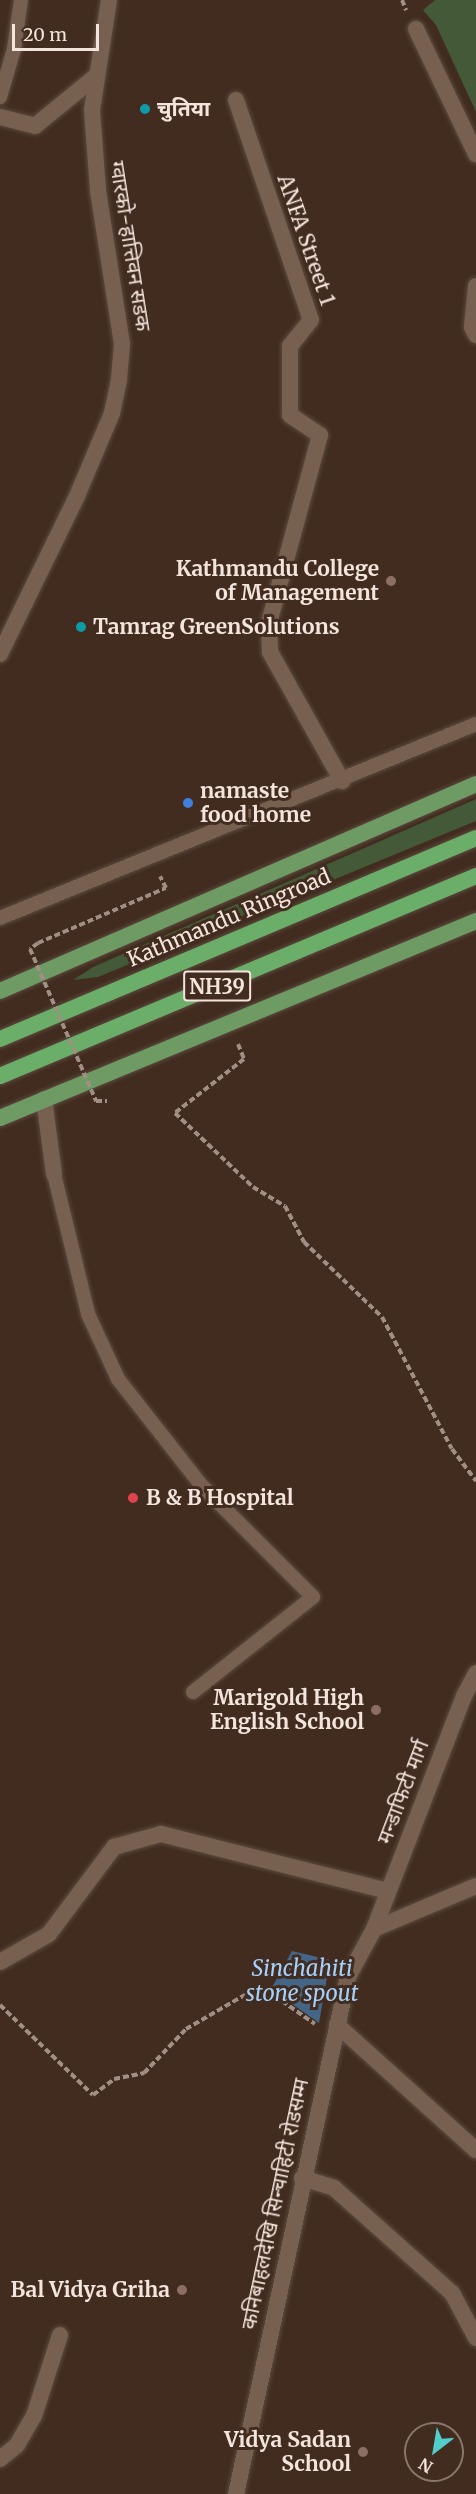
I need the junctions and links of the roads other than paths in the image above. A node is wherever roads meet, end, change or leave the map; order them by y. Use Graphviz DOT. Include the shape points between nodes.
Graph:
graph roads {
  1 [pos="21,0"];
  2 [pos="109,0"];
  3 [pos="416,30"];
  4 [pos="96,76"];
  5 [pos="0,97"];
  6 [pos="236,100"];
  7 [pos="0,117"];
  8 [pos="476,154"];
  9 [pos="476,286"];
  10 [pos="476,335"];
  11 [pos="0,654"];
  12 [pos="476,724"];
  13 [pos="342,781"];
  14 [pos="476,784"];
  15 [pos="476,838"];
  16 [pos="476,876"];
  17 [pos="0,918"];
  18 [pos="476,921"];
  19 [pos="0,991"];
  20 [pos="0,1039"];
  21 [pos="0,1076"];
  22 [pos="44,1099"];
  23 [pos="0,1118"];
  24 [pos="54,1174"];
  25 [pos="476,1673"];
  26 [pos="193,1692"];
  27 [pos="476,1886"];
  28 [pos="388,1892"];
  29 [pos="374,1929"];
  30 [pos="0,1962"];
  31 [pos="337,2025"];
  32 [pos="476,2150"];
  33 [pos="302,2178"];
  34 [pos="60,2335"];
  35 [pos="476,2338"];
  36 [pos="0,2459"];
  37 [pos="236,2494"];
  1 -- 5 [label="lane" via="14,49"];
  2 -- 4 [label="street, ग्वारको-हात्तिवन सडक"];
  3 -- 8 [label="street"];
  4 -- 7 [label="street" via="35,126"];
  4 -- 11 [label="street, ग्वारको-हात्तिवन सडक" via="93,147 119,309 119,380 112,413 77,496"];
  6 -- 13 [label="street, ANFA Street 1" via="311,320 290,346 290,415 320,435 269,623 270,652"];
  9 -- 10 [label="street" via="472,327"];
  12 -- 13 [label="lane"];
  13 -- 17 [label="lane"];
  14 -- 19 [label="main road"];
  15 -- 20 [label="highway, Kathmandu Ringroad / NH39"];
  16 -- 21 [label="highway, NH39"];
  18 -- 22 [label="main road"];
  22 -- 23 [label="main road"];
  22 -- 24 [label="street"];
  24 -- 26 [label="lane" via="88,1314 118,1379 202,1486 313,1597"];
  25 -- 28 [label="street, मन्डाफिटी मार्ग"];
  27 -- 29 [label="street"];
  28 -- 29 [label="street, मन्डाफिटी मार्ग"];
  28 -- 30 [label="street" via="161,1834 114,1847 49,1934"];
  29 -- 31 [label="street, कनिबाहलदेखि सिन्चाहिटी रोडसम्म" via="348,1977"];
  31 -- 32 [label="street"];
  31 -- 33 [label="street, कनिबाहलदेखि सिन्चाहिटी रोडसम्म"];
  33 -- 35 [label="street" via="334,2188 452,2293"];
  33 -- 37 [label="street, कनिबाहलदेखि सिन्चाहिटी रोडसम्म"];
  34 -- 36 [label="street" via="34,2416 17,2445"];
}
